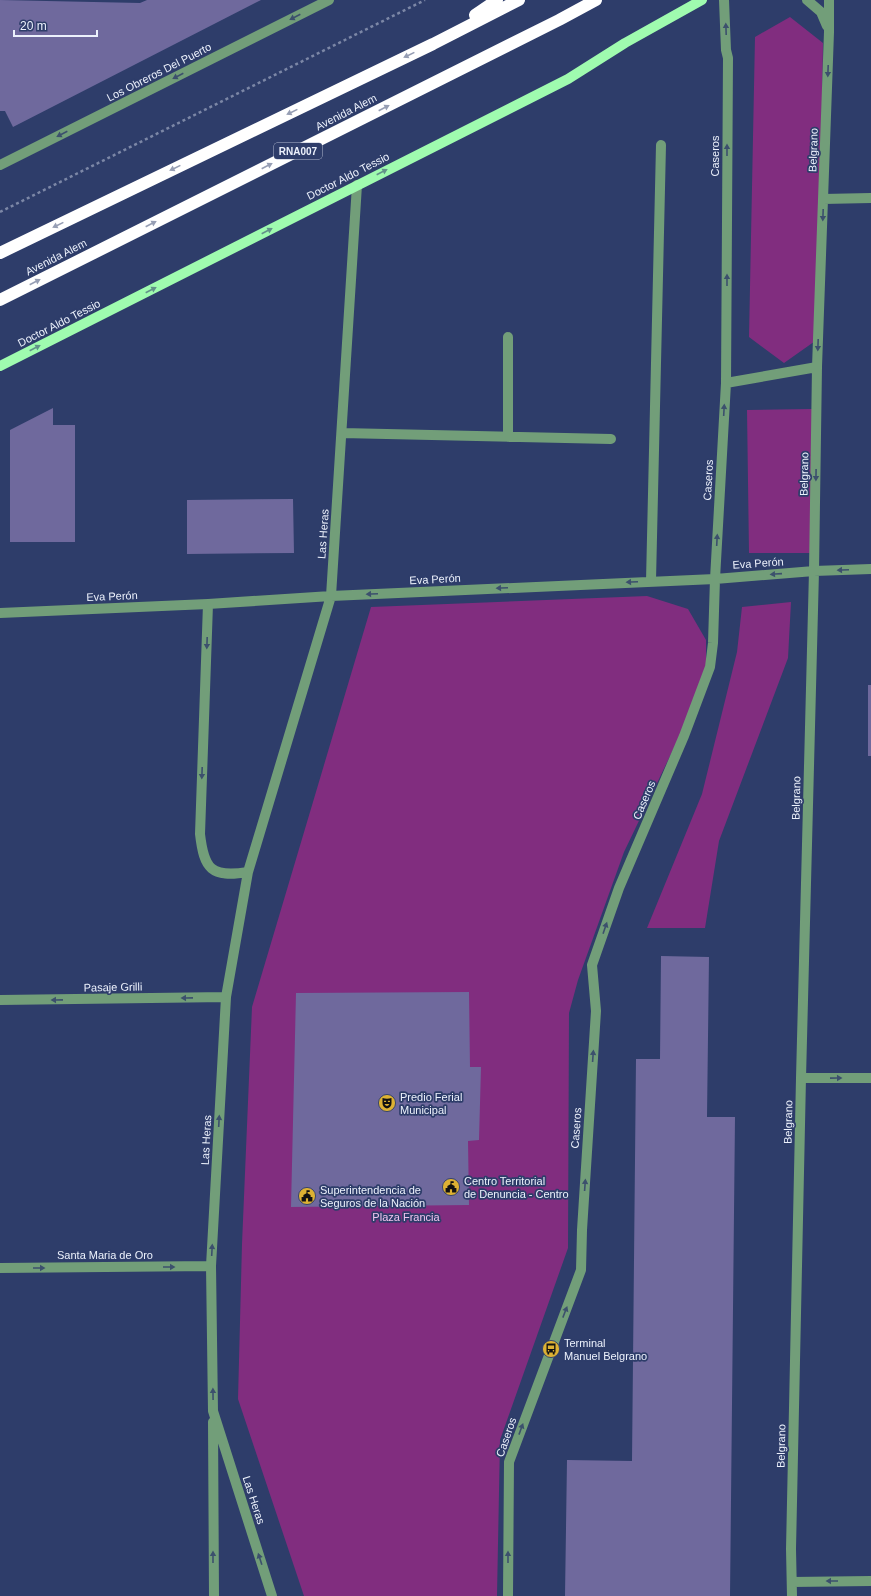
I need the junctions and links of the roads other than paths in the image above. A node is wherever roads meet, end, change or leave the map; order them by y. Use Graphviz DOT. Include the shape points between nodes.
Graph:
graph roads {
  1 [pos="330,0"];
  2 [pos="498,0"];
  3 [pos="519,0"];
  4 [pos="596,0"];
  5 [pos="702,0"];
  6 [pos="724,0"];
  7 [pos="807,0"];
  8 [pos="829,0"];
  9 [pos="829,32"];
  10 [pos="433,44"];
  11 [pos="661,145"];
  12 [pos="0,165"];
  13 [pos="357,185"];
  14 [pos="871,198"];
  15 [pos="823,199"];
  16 [pos="0,253"];
  17 [pos="0,300"];
  18 [pos="508,337"];
  19 [pos="0,366"];
  20 [pos="817,367"];
  21 [pos="726,383"];
  22 [pos="342,434"];
  23 [pos="508,437"];
  24 [pos="611,439"];
  25 [pos="871,569"];
  26 [pos="814,571"];
  27 [pos="715,579"];
  28 [pos="652,581"];
  29 [pos="331,596"];
  30 [pos="208,604"];
  31 [pos="0,613"];
  32 [pos="248,872"];
  33 [pos="226,997"];
  34 [pos="0,1000"];
  35 [pos="801,1078"];
  36 [pos="871,1078"];
  37 [pos="211,1266"];
  38 [pos="0,1268"];
  39 [pos="213,1411"];
  40 [pos="871,1581"];
  41 [pos="792,1582"];
  42 [pos="214,1596"];
  43 [pos="272,1596"];
  44 [pos="508,1596"];
  45 [pos="792,1596"];
  1 -- 12 [label="street, Los Obreros Del Puerto, one-way"];
  2 -- 10 [label="highway"];
  3 -- 10 [label="highway"];
  17 -- 4 [label="highway, Avenida Alem / RNA007, one-way"];
  13 -- 5 [label="main road, Doctor Aldo Tessio, one-way" via="568,79 625,43"];
  21 -- 6 [label="street, Caseros, one-way" via="728,58"];
  7 -- 9 [label="street" via="821,12"];
  8 -- 9 [label="street, Belgrano"];
  9 -- 15 [label="street, Belgrano, one-way"];
  10 -- 16 [label="highway, one-way"];
  11 -- 28 [label="street"];
  19 -- 13 [label="main road, Doctor Aldo Tessio, one-way"];
  13 -- 22 [label="street, Las Heras"];
  14 -- 15 [label="street"];
  15 -- 20 [label="street, Belgrano, one-way"];
  18 -- 23 [label="street"];
  20 -- 21 [label="street"];
  20 -- 26 [label="street, Belgrano, one-way"];
  27 -- 21 [label="street, Caseros, one-way"];
  22 -- 23 [label="street"];
  22 -- 29 [label="street, Las Heras"];
  23 -- 24 [label="street"];
  25 -- 26 [label="street, Eva Perón, one-way"];
  26 -- 27 [label="street, Eva Perón, one-way"];
  26 -- 35 [label="street, Belgrano"];
  27 -- 28 [label="street, Eva Perón"];
  44 -- 27 [label="street, Caseros, one-way" via="509,1462 581,1270 596,1011 592,965 619,888 684,736 710,667"];
  28 -- 29 [label="street, Eva Perón, one-way"];
  29 -- 30 [label="street, Eva Perón"];
  29 -- 32 [label="street, Las Heras"];
  30 -- 31 [label="street, Eva Perón"];
  30 -- 32 [label="street, one-way" via="200,834 202,852 210,868 217,872"];
  32 -- 33 [label="street, Las Heras"];
  33 -- 34 [label="street, Pasaje Grilli, one-way"];
  37 -- 33 [label="street, Las Heras, one-way"];
  35 -- 36 [label="street, one-way"];
  35 -- 41 [label="street, Belgrano"];
  38 -- 37 [label="street, Santa Maria de Oro, one-way"];
  39 -- 37 [label="street, Las Heras, one-way"];
  42 -- 39 [label="street, Las Heras, one-way"];
  43 -- 39 [label="street, Las Heras, one-way"];
  40 -- 41 [label="street, one-way"];
  41 -- 45 [label="street, Belgrano"];
}
